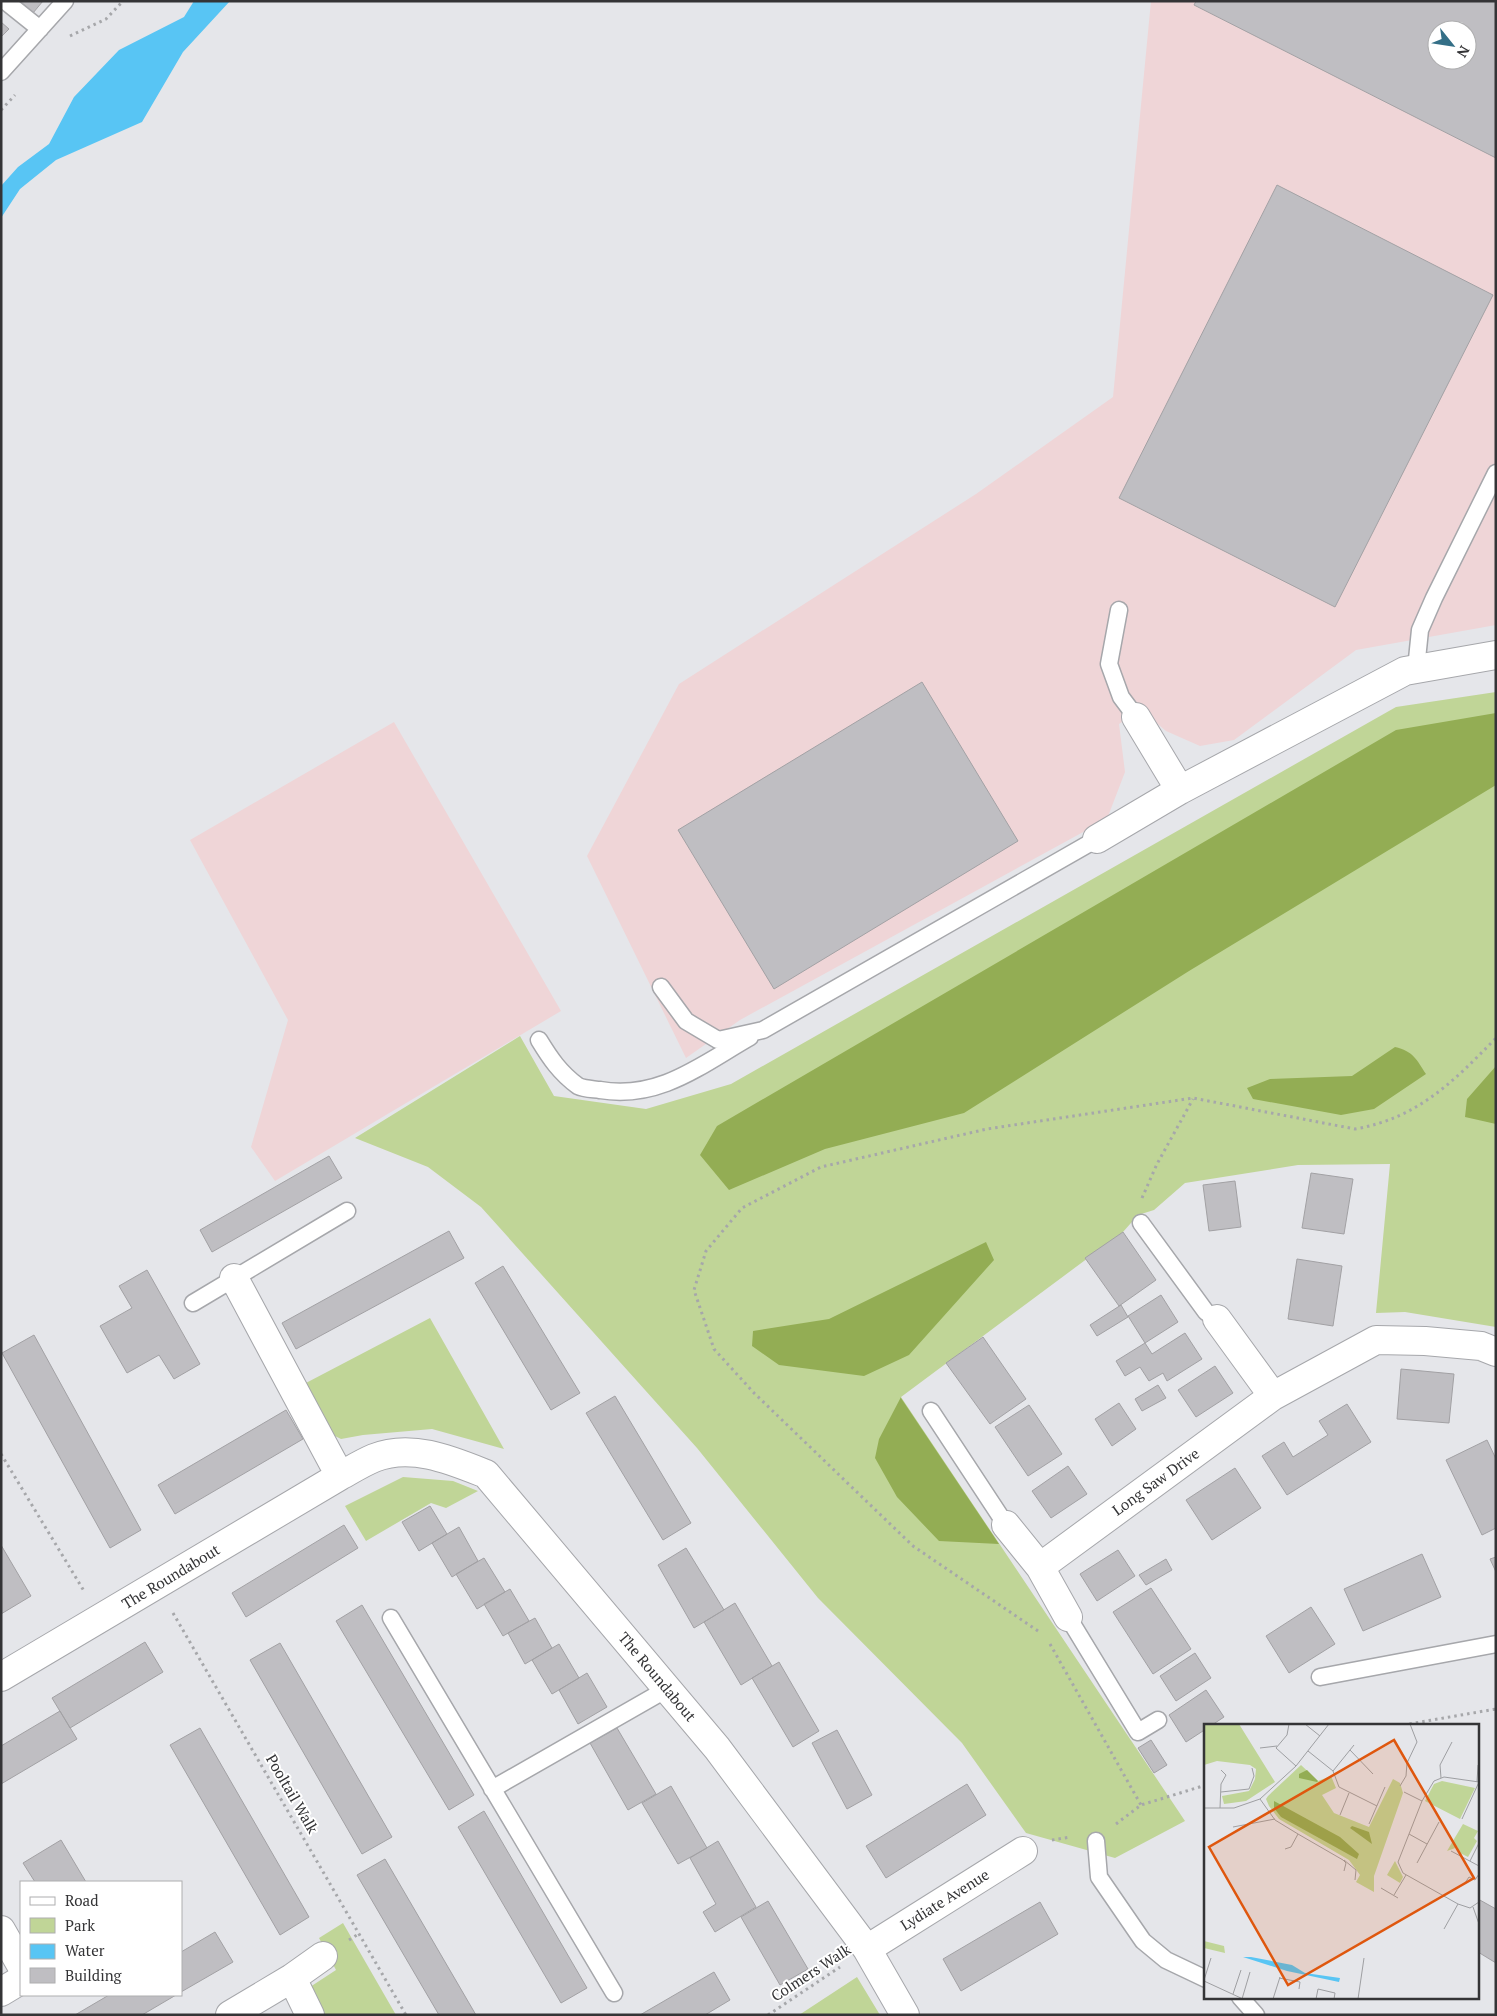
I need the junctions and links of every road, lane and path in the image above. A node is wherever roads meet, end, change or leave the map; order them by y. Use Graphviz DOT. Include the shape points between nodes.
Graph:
graph roads {
  1 [pos="6,1"];
  2 [pos="64,1"];
  3 [pos="123,1"];
  4 [pos="40,28"];
  5 [pos="61,41"];
  6 [pos="1,72"];
  7 [pos="19,90"];
  8 [pos="1,110"];
  9 [pos="1496,473"];
  10 [pos="1119,610"];
  11 [pos="1496,656"];
  12 [pos="1416,669"];
  13 [pos="1136,717"];
  14 [pos="1180,790"];
  15 [pos="1097,839"];
  16 [pos="661,987"];
  17 [pos="763,1030"];
  18 [pos="1496,1038"];
  19 [pos="539,1040"];
  20 [pos="1193,1098"];
  21 [pos="347,1211"];
  22 [pos="1141,1223"];
  23 [pos="234,1278"];
  24 [pos="193,1303"];
  25 [pos="1217,1319"];
  26 [pos="1496,1352"];
  27 [pos="1273,1396"];
  28 [pos="931,1411"];
  29 [pos="1,1454"];
  30 [pos="340,1476"];
  31 [pos="1006,1525"];
  32 [pos="1040,1568"];
  33 [pos="157,1586"];
  34 [pos="1068,1617"];
  35 [pos="391,1618"];
  36 [pos="101,1619"];
  37 [pos="1496,1644"];
  38 [pos="1,1677"];
  39 [pos="1320,1677"];
  40 [pos="667,1690"];
  41 [pos="1496,1709"];
  42 [pos="1158,1720"];
  43 [pos="1408,1724"];
  44 [pos="492,1789"];
  45 [pos="1141,1805"];
  46 [pos="1096,1841"];
  47 [pos="1023,1851"];
  48 [pos="1,1930"];
  49 [pos="867,1949"];
  50 [pos="323,1956"];
  51 [pos="20,1963"];
  52 [pos="292,1978"];
  53 [pos="1204,1978"];
  54 [pos="20,1981"];
  55 [pos="1,1992"];
  56 [pos="614,1993"];
  57 [pos="1241,1998"];
  58 [pos="230,2015"];
  59 [pos="310,2015"];
  60 [pos="406,2015"];
  61 [pos="768,2015"];
  62 [pos="905,2015"];
  63 [pos="1256,2015"];
  1 -- 4 [label="lane"];
  2 -- 4 [label="lane"];
  3 -- 5 [label="path" via="106,19"];
  4 -- 6 [label="lane"];
  7 -- 8 [label="path"];
  9 -- 12 [label="lane" via="1420,630"];
  10 -- 13 [label="lane" via="1109,664 1122,697"];
  11 -- 12 [label="street"];
  12 -- 14 [label="street" via="1405,671"];
  13 -- 14 [label="street"];
  14 -- 15 [label="street"];
  15 -- 17 [label="lane"];
  16 -- 17 [label="lane" via="686,1021 718,1040"];
  17 -- 19 [label="lane" via="665,1086 616,1093 580,1087 558,1069"];
  18 -- 20 [label="path" via="1462,1072 1411,1111 1380,1124 1355,1129"];
  20 -- 22 [label="path" via="1142,1198"];
  20 -- 45 [label="path" via="987,1129 821,1167 742,1208 706,1251 694,1290 714,1348 754,1392 913,1546 1045,1636"];
  21 -- 23 [label="lane"];
  22 -- 25 [label="lane" via="1206,1312"];
  23 -- 24 [label="lane"];
  23 -- 30 [label="street"];
  25 -- 27 [label="street"];
  26 -- 27 [label="street, Long Saw Drive" via="1481,1346 1376,1340"];
  27 -- 32 [label="street, Long Saw Drive"];
  28 -- 31 [label="lane"];
  29 -- 36 [label="path"];
  30 -- 33 [label="street, The Roundabout"];
  30 -- 40 [label="street, The Roundabout" via="375,1457 400,1453 428,1453 486,1474"];
  31 -- 32 [label="street"];
  32 -- 34 [label="street"];
  33 -- 36 [label="street, The Roundabout"];
  33 -- 60 [label="path, Pooltail Walk"];
  34 -- 42 [label="lane" via="1138,1732"];
  35 -- 44 [label="lane"];
  36 -- 38 [label="street, The Roundabout"];
  37 -- 39 [label="lane"];
  40 -- 44 [label="lane"];
  40 -- 49 [label="street, The Roundabout" via="717,1748"];
  41 -- 43 [label="path"];
  44 -- 56 [label="lane"];
  46 -- 53 [label="lane" via="1099,1877 1143,1941 1166,1960"];
  47 -- 49 [label="street, Lydiate Avenue"];
  48 -- 51 [label="street"];
  49 -- 61 [label="path, Colmers Walk"];
  49 -- 62 [label="street, The Roundabout"];
  50 -- 52 [label="street"];
  52 -- 58 [label="street"];
  52 -- 59 [label="street"];
  54 -- 55 [label="street"];
  57 -- 63 [label="lane"];
}
